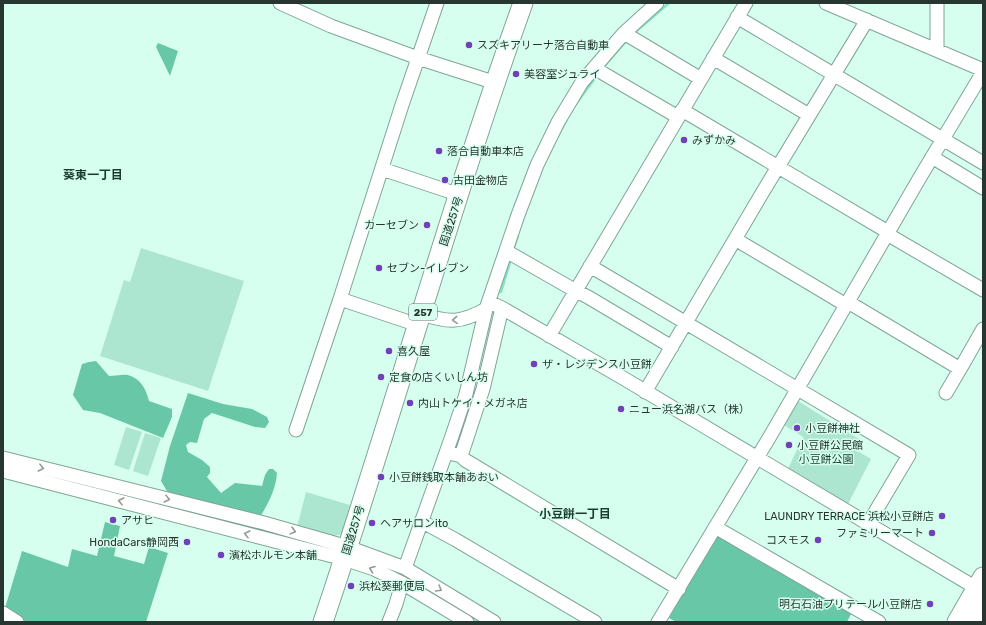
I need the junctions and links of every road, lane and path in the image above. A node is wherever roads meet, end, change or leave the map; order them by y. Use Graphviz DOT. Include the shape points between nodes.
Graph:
graph roads {
  1 [pos="280,3"];
  2 [pos="437,3"];
  3 [pos="523,3"];
  4 [pos="657,3"];
  5 [pos="746,3"];
  6 [pos="826,3"];
  7 [pos="937,3"];
  8 [pos="738,17"];
  9 [pos="867,20"];
  10 [pos="628,36"];
  11 [pos="937,50"];
  12 [pos="418,58"];
  13 [pos="713,58"];
  14 [pos="598,70"];
  15 [pos="983,71"];
  16 [pos="834,75"];
  17 [pos="701,79"];
  18 [pos="496,83"];
  19 [pos="680,114"];
  20 [pos="809,115"];
  21 [pos="942,139"];
  22 [pos="932,157"];
  23 [pos="983,163"];
  24 [pos="778,167"];
  25 [pos="382,169"];
  26 [pos="983,188"];
  27 [pos="460,195"];
  28 [pos="888,233"];
  29 [pos="735,239"];
  30 [pos="510,253"];
  31 [pos="590,266"];
  32 [pos="983,290"];
  33 [pos="576,291"];
  34 [pos="340,299"];
  35 [pos="847,303"];
  36 [pos="487,306"];
  37 [pos="502,308"];
  38 [pos="420,319"];
  39 [pos="687,322"];
  40 [pos="983,329"];
  41 [pos="549,336"];
  42 [pos="672,347"];
  43 [pos="963,364"];
  44 [pos="797,389"];
  45 [pos="645,392"];
  46 [pos="946,393"];
  47 [pos="296,430"];
  48 [pos="446,452"];
  49 [pos="461,456"];
  50 [pos="3,458"];
  51 [pos="757,458"];
  52 [pos="3,471"];
  53 [pos="421,521"];
  54 [pos="868,524"];
  55 [pos="715,527"];
  56 [pos="346,553"];
  57 [pos="404,568"];
  58 [pos="402,583"];
  59 [pos="679,589"];
  60 [pos="981,590"];
  61 [pos="3,613"];
  62 [pos="17,622"];
  63 [pos="323,622"];
  64 [pos="389,622"];
  65 [pos="467,622"];
  66 [pos="494,622"];
  67 [pos="595,622"];
  68 [pos="658,622"];
  69 [pos="879,622"];
  70 [pos="957,622"];
  71 [pos="972,622"];
  1 -- 12 [label="street" via="331,26"];
  2 -- 12 [label="street"];
  3 -- 18 [label="highway, 国道257号 / 257"];
  4 -- 10 [label="street"];
  5 -- 8 [label="street"];
  6 -- 9 [label="street"];
  7 -- 11 [label="street"];
  8 -- 13 [label="street"];
  8 -- 16 [label="street"];
  9 -- 11 [label="street"];
  9 -- 16 [label="street"];
  10 -- 14 [label="street"];
  10 -- 17 [label="street"];
  11 -- 15 [label="street"];
  12 -- 18 [label="street"];
  12 -- 25 [label="street"];
  13 -- 17 [label="street"];
  13 -- 20 [label="street"];
  14 -- 19 [label="street"];
  14 -- 30 [label="street" via="582,82 558,122 537,165"];
  15 -- 21 [label="street"];
  16 -- 20 [label="street"];
  16 -- 21 [label="street"];
  17 -- 19 [label="street"];
  18 -- 27 [label="highway, 国道257号 / 257"];
  19 -- 24 [label="street"];
  19 -- 31 [label="street"];
  20 -- 24 [label="street"];
  21 -- 22 [label="street"];
  21 -- 23 [label="street"];
  22 -- 26 [label="street"];
  22 -- 28 [label="street"];
  24 -- 28 [label="street"];
  24 -- 29 [label="street"];
  25 -- 27 [label="street"];
  25 -- 34 [label="street"];
  27 -- 38 [label="highway, 国道257号 / 257"];
  28 -- 32 [label="street"];
  28 -- 35 [label="street"];
  29 -- 35 [label="street"];
  29 -- 39 [label="street"];
  30 -- 33 [label="street"];
  30 -- 36 [label="street"];
  31 -- 33 [label="street"];
  31 -- 39 [label="street"];
  33 -- 41 [label="street"];
  33 -- 42 [label="street"];
  34 -- 38 [label="street"];
  34 -- 47 [label="street"];
  35 -- 43 [label="street" via="957,367"];
  35 -- 44 [label="street"];
  36 -- 37 [label="street"];
  36 -- 38 [label="street, one-way" via="472,317 454,321"];
  36 -- 48 [label="street" via="466,394"];
  37 -- 41 [label="street"];
  37 -- 49 [label="street" via="483,389"];
  38 -- 56 [label="highway, 国道257号 / 257"];
  39 -- 42 [label="street"];
  39 -- 44 [label="street"];
  40 -- 43 [label="street"];
  41 -- 45 [label="street"];
  42 -- 45 [label="street"];
  43 -- 46 [label="street"];
  44 -- 51 [label="street"];
  44 -- 54 [label="street" via="909,455"];
  45 -- 51 [label="street"];
  48 -- 49 [label="street"];
  48 -- 53 [label="street"];
  49 -- 59 [label="street"];
  50 -- 56 [label="street, one-way" via="264,523"];
  51 -- 54 [label="street"];
  51 -- 55 [label="street"];
  56 -- 52 [label="street, one-way"];
  53 -- 57 [label="street"];
  53 -- 67 [label="street"];
  54 -- 60 [label="street"];
  55 -- 59 [label="street"];
  55 -- 69 [label="street"];
  56 -- 57 [label="street"];
  58 -- 56 [label="street, one-way"];
  56 -- 63 [label="highway, 国道257号 / 257"];
  57 -- 66 [label="street, one-way"];
  58 -- 64 [label="street"];
  58 -- 65 [label="street"];
  59 -- 68 [label="street"];
  60 -- 70 [label="highway"];
  60 -- 71 [label="highway"];
  61 -- 62 [label="street"];
}
